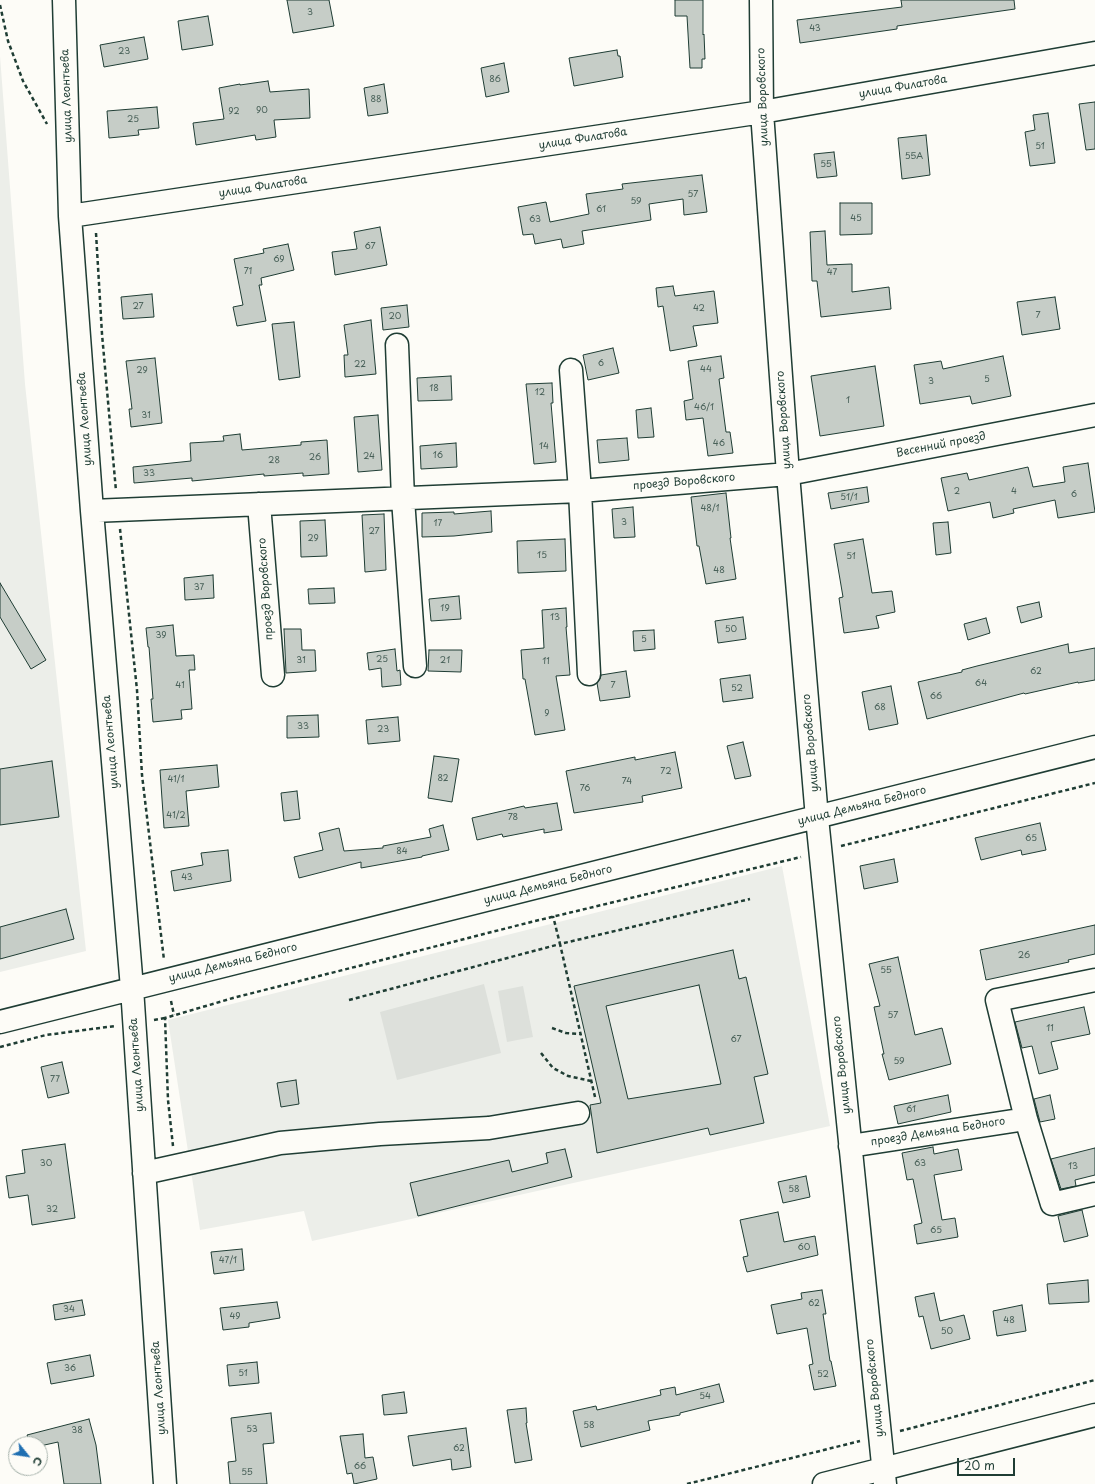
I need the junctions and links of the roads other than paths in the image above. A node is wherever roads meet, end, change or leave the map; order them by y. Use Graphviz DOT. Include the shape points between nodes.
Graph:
graph roads {
  1 [pos="64,0"];
  2 [pos="761,0"];
  3 [pos="1095,53"];
  4 [pos="762,112"];
  5 [pos="70,216"];
  6 [pos="397,345"];
  7 [pos="571,370"];
  8 [pos="1095,415"];
  9 [pos="788,474"];
  10 [pos="580,491"];
  11 [pos="403,499"];
  12 [pos="259,504"];
  13 [pos="92,512"];
  14 [pos="415,666"];
  15 [pos="589,674"];
  16 [pos="273,675"];
  17 [pos="1095,747"];
  18 [pos="817,818"];
  19 [pos="1095,980"];
  20 [pos="132,988"];
  21 [pos="0,1022"];
  22 [pos="578,1113"];
  23 [pos="1026,1119"];
  24 [pos="850,1146"];
  25 [pos="144,1173"];
  26 [pos="1095,1194"];
  27 [pos="1095,1415"];
  28 [pos="884,1476"];
  29 [pos="165,1484"];
  30 [pos="824,1484"];
  1 -- 5 [label="street, улица Леонтьева"];
  2 -- 4 [label="street, улица Воровского"];
  3 -- 4 [label="street, улица Филатова"];
  4 -- 5 [label="street, улица Филатова"];
  4 -- 9 [label="street, улица Воровского"];
  5 -- 13 [label="street, улица Леонтьева"];
  6 -- 11 [label="street"];
  7 -- 10 [label="street"];
  8 -- 9 [label="street, Весенний проезд"];
  9 -- 10 [label="street, проезд Воровского"];
  9 -- 18 [label="street, улица Воровского"];
  10 -- 11 [label="street, проезд Воровского"];
  10 -- 15 [label="street"];
  11 -- 12 [label="street, проезд Воровского"];
  11 -- 14 [label="street"];
  12 -- 13 [label="street, проезд Воровского"];
  12 -- 16 [label="street, проезд Воровского"];
  13 -- 20 [label="street, улица Леонтьева"];
  17 -- 18 [label="street, улица Демьяна Бедного"];
  18 -- 20 [label="street, улица Демьяна Бедного"];
  18 -- 24 [label="street, улица Воровского"];
  19 -- 23 [label="street" via="997,1000"];
  20 -- 21 [label="street, улица Демьяна Бедного"];
  20 -- 25 [label="street, улица Леонтьева"];
  22 -- 25 [label="street" via="489,1128 280,1143"];
  23 -- 24 [label="street, проезд Демьяна Бедного"];
  23 -- 26 [label="street" via="1052,1204"];
  24 -- 28 [label="street, улица Воровского"];
  25 -- 29 [label="street, улица Леонтьева"];
  27 -- 28 [label="street"];
  28 -- 30 [label="street"];
}
